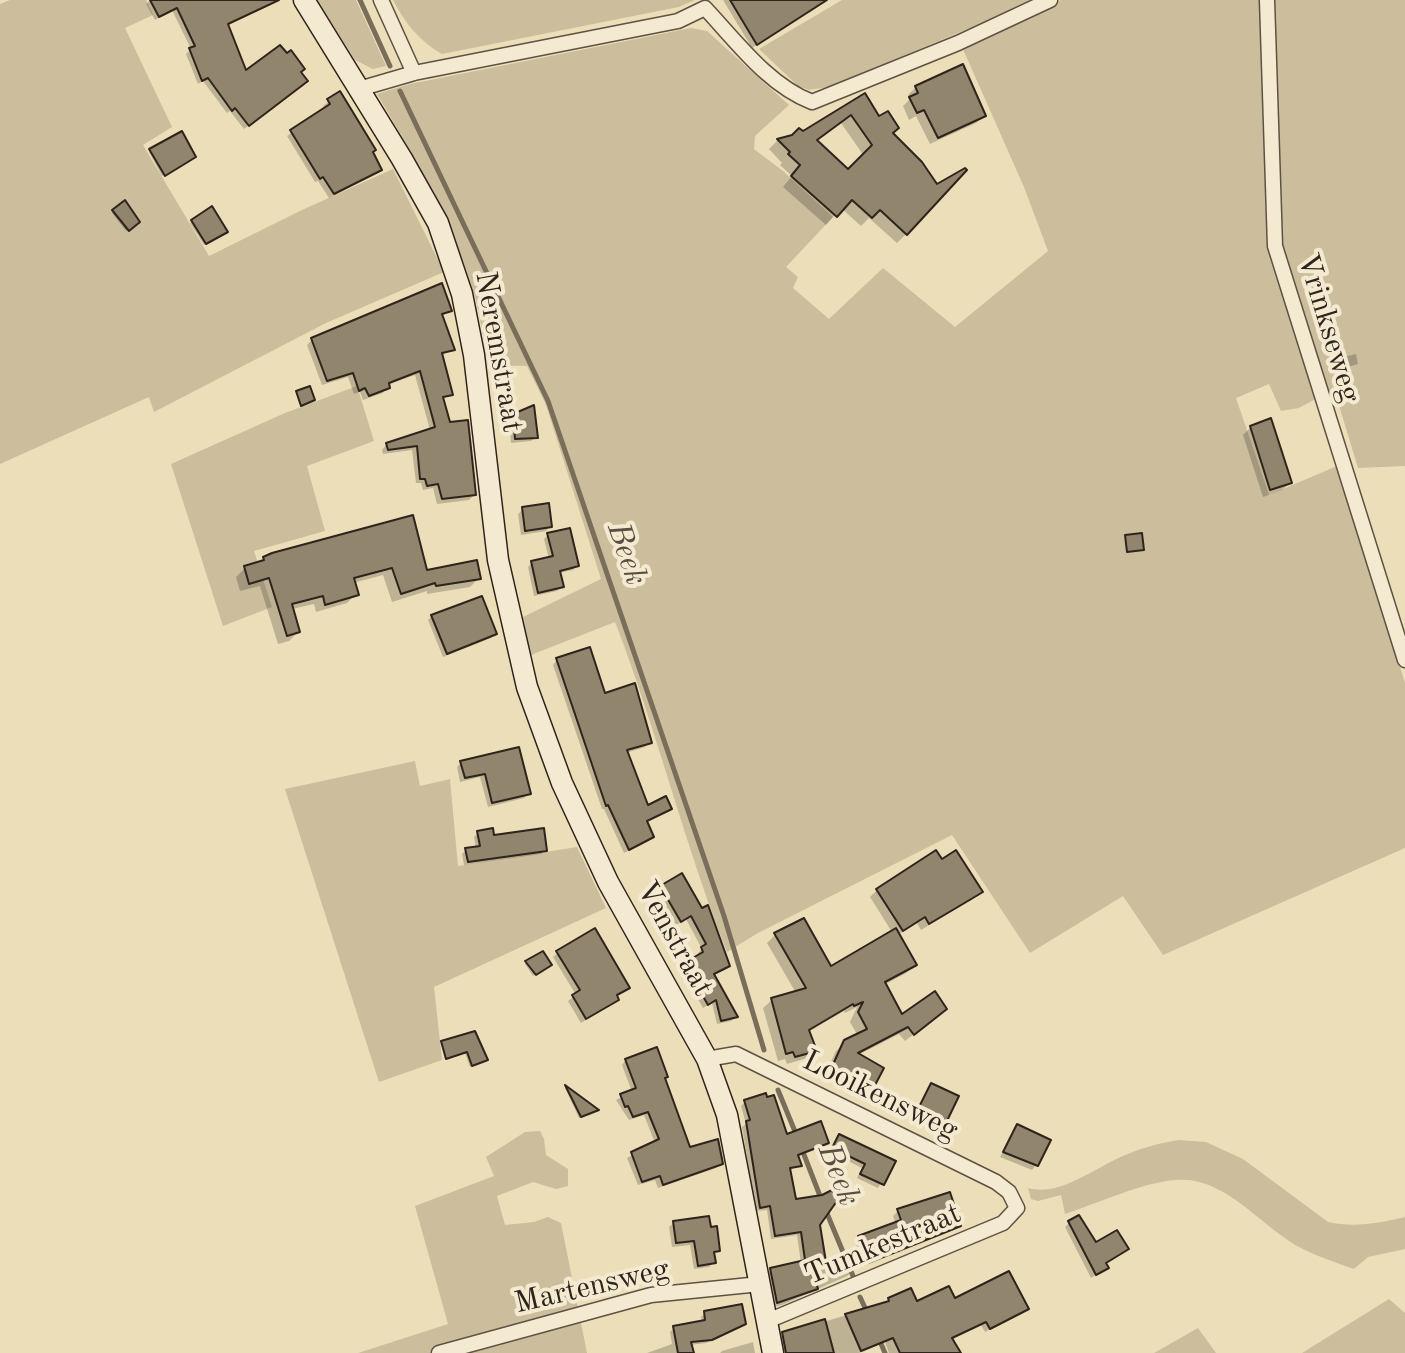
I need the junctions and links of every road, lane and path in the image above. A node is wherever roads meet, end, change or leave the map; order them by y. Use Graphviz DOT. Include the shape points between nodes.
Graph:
graph roads {
  1 [pos="304,0"];
  2 [pos="381,0"];
  3 [pos="1050,0"];
  4 [pos="1267,0"];
  5 [pos="705,4"];
  6 [pos="414,73"];
  7 [pos="359,89"];
  8 [pos="498,560"];
  9 [pos="1405,660"];
  10 [pos="707,1059"];
  11 [pos="1017,1208"];
  12 [pos="760,1284"];
  13 [pos="765,1322"];
  14 [pos="439,1353"];
  15 [pos="773,1353"];
  1 -- 7 [label="street, Neremstraat"];
  2 -- 6 [label="street"];
  3 -- 5 [label="street" via="812,102 792,95 758,64"];
  4 -- 9 [label="street, Vrinkseweg" via="1275,246"];
  5 -- 6 [label="street" via="678,21"];
  6 -- 7 [label="street"];
  7 -- 8 [label="street, Neremstraat" via="438,223 462,294"];
  8 -- 10 [label="street, Venstraat" via="527,687 562,783 608,882"];
  10 -- 11 [label="street, Looikensweg" via="736,1054 996,1182"];
  10 -- 12 [label="street, Venstraat" via="727,1115"];
  11 -- 13 [label="street, Tumkestraat" via="1003,1223"];
  12 -- 13 [label="street, Venstraat"];
  12 -- 14 [label="street, Martensweg" via="651,1295"];
  13 -- 15 [label="street, Venstraat"];
}
